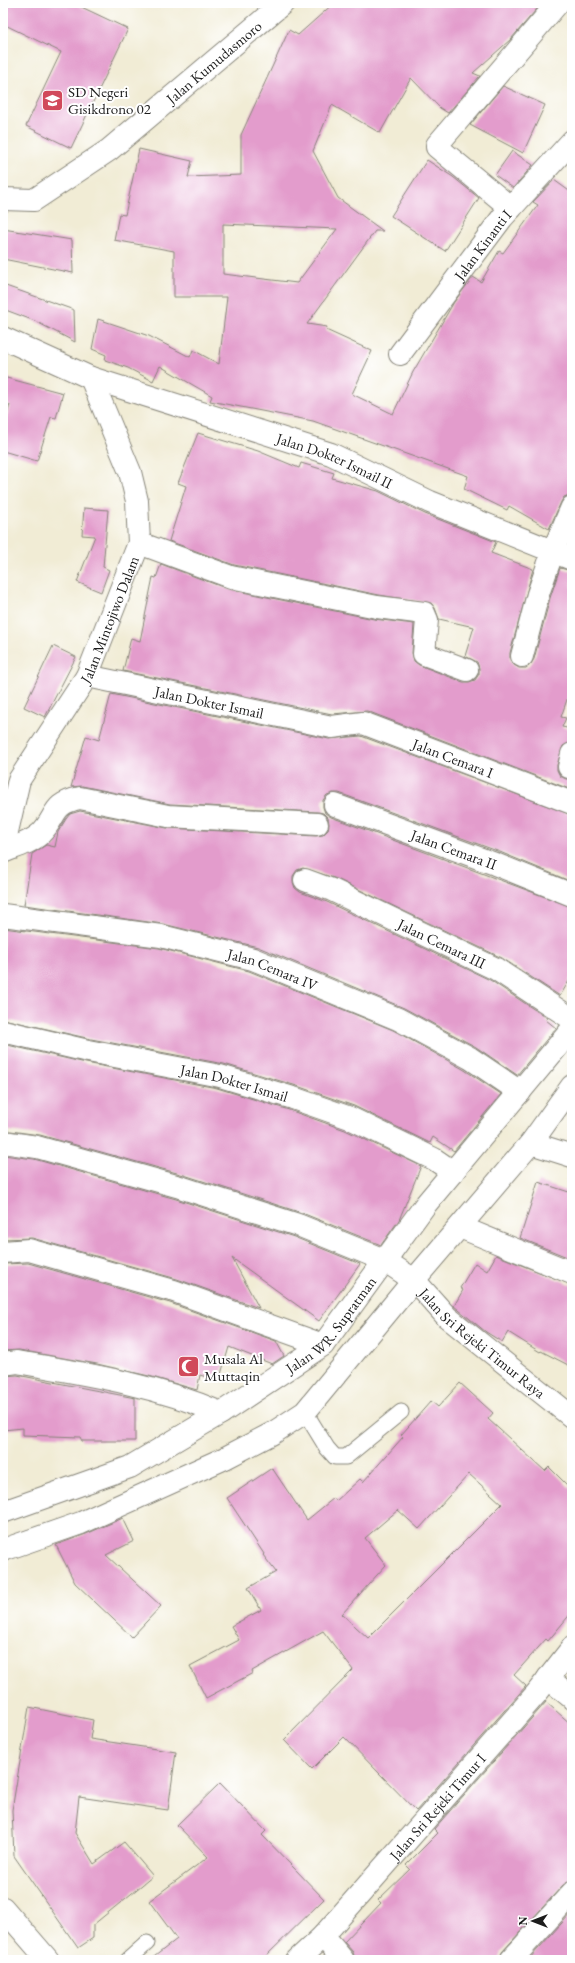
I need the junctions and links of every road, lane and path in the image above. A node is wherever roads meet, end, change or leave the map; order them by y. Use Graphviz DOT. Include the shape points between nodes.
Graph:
graph roads {
  1 [pos="283,3"];
  2 [pos="558,3"];
  3 [pos="572,141"];
  4 [pos="3,199"];
  5 [pos="511,208"];
  6 [pos="3,338"];
  7 [pos="400,354"];
  8 [pos="91,378"];
  9 [pos="572,507"];
  10 [pos="139,543"];
  11 [pos="562,555"];
  12 [pos="522,656"];
  13 [pos="467,670"];
  14 [pos="87,676"];
  15 [pos="332,727"];
  16 [pos="572,804"];
  17 [pos="335,805"];
  18 [pos="317,824"];
  19 [pos="3,849"];
  20 [pos="3,852"];
  21 [pos="305,880"];
  22 [pos="572,895"];
  23 [pos="3,915"];
  24 [pos="572,1019"];
  25 [pos="572,1029"];
  26 [pos="3,1031"];
  27 [pos="572,1086"];
  28 [pos="520,1092"];
  29 [pos="3,1142"];
  30 [pos="531,1143"];
  31 [pos="572,1156"];
  32 [pos="452,1172"];
  33 [pos="460,1227"];
  34 [pos="3,1252"];
  35 [pos="384,1260"];
  36 [pos="572,1273"];
  37 [pos="414,1280"];
  38 [pos="323,1345"];
  39 [pos="3,1364"];
  40 [pos="305,1412"];
  41 [pos="401,1412"];
  42 [pos="221,1414"];
  43 [pos="572,1417"];
  44 [pos="3,1512"];
  45 [pos="3,1550"];
  46 [pos="572,1648"];
  47 [pos="548,1678"];
  48 [pos="572,1698"];
  49 [pos="572,1893"];
  50 [pos="3,1908"];
  51 [pos="323,1936"];
  52 [pos="147,1943"];
  53 [pos="48,1960"];
  54 [pos="128,1960"];
  55 [pos="297,1960"];
  56 [pos="343,1960"];
  57 [pos="511,1960"];
  1 -- 4 [label="street, Jalan Kumudasmoro" via="109,150 34,200"];
  2 -- 5 [label="street" via="437,145"];
  3 -- 5 [label="street, Jalan Kinanti I"];
  5 -- 7 [label="street, Jalan Kinanti I"];
  6 -- 8 [label="street, Jalan Dokter Ismail II"];
  8 -- 10 [label="street, Jalan Mintojiwo Dalam" via="130,472 137,501"];
  8 -- 11 [label="street, Jalan Dokter Ismail II" via="331,454 430,502"];
  9 -- 11 [label="street"];
  10 -- 13 [label="street" via="231,577 377,607 424,613 427,616 424,654"];
  10 -- 14 [label="street, Jalan Mintojiwo Dalam"];
  11 -- 12 [label="street" via="538,594"];
  14 -- 15 [label="street, Jalan Dokter Ismail"];
  14 -- 19 [label="street, Jalan Mintojiwo Dalam" via="19,780"];
  15 -- 16 [label="street, Jalan Cemara I" via="364,723"];
  17 -- 22 [label="street, Jalan Cemara II"];
  18 -- 20 [label="street" via="168,816 80,798 66,800 57,808 41,833 32,840"];
  21 -- 24 [label="street, Jalan Cemara III" via="496,969"];
  23 -- 28 [label="street, Jalan Cemara IV" via="160,936 253,959 398,1019 470,1058"];
  25 -- 28 [label="street, Jalan WR. Supratman"];
  26 -- 32 [label="street, Jalan Dokter Ismail" via="88,1051 220,1076 293,1098 350,1118 434,1159"];
  27 -- 30 [label="street"];
  28 -- 32 [label="street, Jalan WR. Supratman"];
  29 -- 35 [label="street" via="37,1147 180,1187 298,1225"];
  30 -- 31 [label="street"];
  30 -- 33 [label="street"];
  32 -- 35 [label="street, Jalan WR. Supratman"];
  33 -- 36 [label="street"];
  33 -- 37 [label="street"];
  34 -- 38 [label="street" via="29,1250 174,1291"];
  35 -- 37 [label="street, Jalan Sri Rejeki Timur Raya"];
  35 -- 38 [label="street, Jalan WR. Supratman"];
  37 -- 40 [label="street"];
  37 -- 43 [label="street, Jalan Sri Rejeki Timur Raya" via="447,1317"];
  38 -- 42 [label="street, Jalan WR. Supratman"];
  39 -- 42 [label="street" via="17,1362 105,1377 203,1406"];
  40 -- 41 [label="lane" via="335,1457 346,1457"];
  40 -- 45 [label="street" via="225,1458 81,1523"];
  42 -- 44 [label="street, Jalan WR. Supratman" via="130,1467"];
  46 -- 47 [label="street, Jalan Sri Rejeki Timur I"];
  47 -- 48 [label="street"];
  47 -- 51 [label="street, Jalan Sri Rejeki Timur I"];
  49 -- 57 [label="street"];
  50 -- 53 [label="street"];
  51 -- 55 [label="street, Jalan Sri Rejeki Timur I"];
  51 -- 56 [label="street"];
  52 -- 54 [label="lane"];
}
